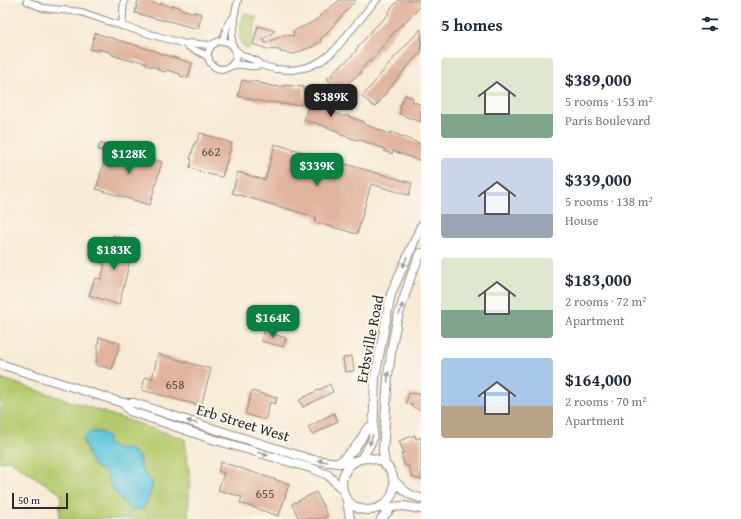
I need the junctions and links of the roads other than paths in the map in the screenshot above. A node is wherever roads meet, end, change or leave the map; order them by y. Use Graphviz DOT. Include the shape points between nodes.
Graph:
graph roads {
  1 [pos="124,0"];
  2 [pos="238,0"];
  3 [pos="377,0"];
  4 [pos="27,2"];
  5 [pos="234,17"];
  6 [pos="122,26"];
  7 [pos="222,41"];
  8 [pos="185,44"];
  9 [pos="214,44"];
  10 [pos="234,48"];
  11 [pos="208,58"];
  12 [pos="260,65"];
  13 [pos="232,66"];
  14 [pos="421,226"];
  15 [pos="421,253"];
  16 [pos="0,364"];
  17 [pos="123,404"];
  18 [pos="373,424"];
  19 [pos="358,460"];
  20 [pos="339,463"];
  21 [pos="386,465"];
  22 [pos="393,478"];
  23 [pos="343,490"];
  24 [pos="421,498"];
  25 [pos="348,500"];
  26 [pos="392,507"];
  27 [pos="374,509"];
  28 [pos="421,509"];
  29 [pos="368,518"];
  30 [pos="350,519"];
  31 [pos="381,519"];
  1 -- 6 [label="street"];
  2 -- 5 [label="street"];
  3 -- 12 [label="street" via="337,48 321,61 292,70"];
  4 -- 6 [label="street" via="43,8 81,12"];
  5 -- 7 [label="street" via="229,22"];
  5 -- 10 [label="street"];
  6 -- 8 [label="street"];
  7 -- 9 [label="street"];
  7 -- 10 [label="street" via="228,42"];
  8 -- 9 [label="street"];
  8 -- 11 [label="street"];
  9 -- 11 [label="street" via="209,50"];
  10 -- 12 [label="street"];
  10 -- 13 [label="street" via="236,58"];
  11 -- 13 [label="street" via="213,66 219,69"];
  12 -- 13 [label="street"];
  14 -- 18 [label="main road, Erbsville Road, one-way" via="391,294 375,377"];
  21 -- 15 [label="main road, Erbsville Road, one-way" via="384,446 392,346 397,320"];
  16 -- 17 [label="main road, Erb Street West"];
  20 -- 17 [label="main road, Erb Street West, one-way" via="313,460 134,403"];
  17 -- 23 [label="main road, Erb Street West, one-way" via="130,411 212,439 314,469 328,475"];
  18 -- 19 [label="main road, Erbsville Road, one-way" via="373,438"];
  18 -- 20 [label="main road" via="354,449"];
  19 -- 20 [label="main road, Erb Street West"];
  19 -- 21 [label="main road" via="366,458"];
  19 -- 23 [label="main road" via="350,465 344,474"];
  21 -- 22 [label="main road"];
  22 -- 24 [label="main road" via="407,493"];
  22 -- 27 [label="main road" via="393,490 389,499"];
  23 -- 25 [label="main road"];
  25 -- 27 [label="main road" via="357,507"];
  25 -- 30 [label="main road"];
  26 -- 27 [label="main road"];
  26 -- 28 [label="main road"];
  26 -- 31 [label="main road"];
  27 -- 29 [label="main road"];
}
